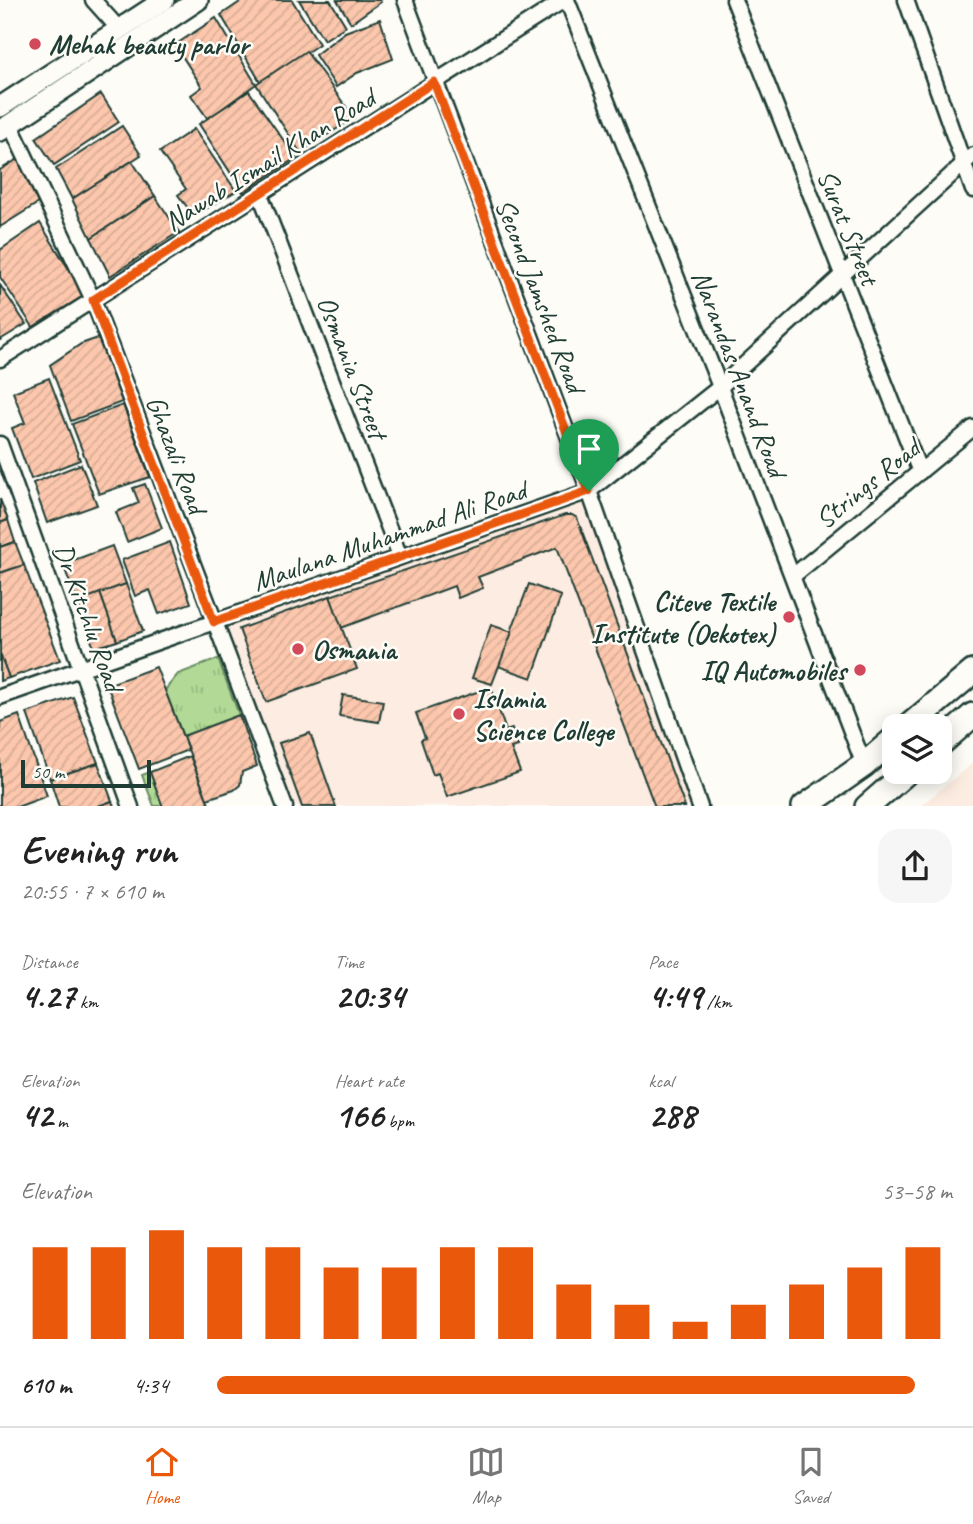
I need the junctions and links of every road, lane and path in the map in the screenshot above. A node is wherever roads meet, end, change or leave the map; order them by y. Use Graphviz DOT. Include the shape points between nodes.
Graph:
graph roads {
  1 [pos="93,0"];
  2 [pos="164,0"];
  3 [pos="198,0"];
  4 [pos="405,0"];
  5 [pos="565,0"];
  6 [pos="733,0"];
  7 [pos="906,0"];
  8 [pos="119,29"];
  9 [pos="434,82"];
  10 [pos="3,120"];
  11 [pos="968,160"];
  12 [pos="973,190"];
  13 [pos="260,194"];
  14 [pos="842,275"];
  15 [pos="93,300"];
  16 [pos="0,359"];
  17 [pos="720,387"];
  18 [pos="973,428"];
  19 [pos="0,444"];
  20 [pos="920,472"];
  21 [pos="589,491"];
  22 [pos="400,557"];
  23 [pos="793,576"];
  24 [pos="214,622"];
  25 [pos="81,668"];
  26 [pos="973,672"];
  27 [pos="0,697"];
  28 [pos="923,714"];
  29 [pos="973,715"];
  30 [pos="952,733"];
  31 [pos="882,749"];
  32 [pos="864,765"];
  33 [pos="893,784"];
  34 [pos="131,806"];
  35 [pos="285,806"];
  36 [pos="701,806"];
  37 [pos="805,806"];
  38 [pos="868,806"];
  1 -- 8 [label="street"];
  2 -- 8 [label="main road"];
  3 -- 10 [label="main road"];
  4 -- 9 [label="street, Second Jamshed Road"];
  5 -- 9 [label="street, Nawab Ismail Khan Road"];
  5 -- 17 [label="street, Narandas Anand Road"];
  6 -- 14 [label="street, Surat Street"];
  7 -- 11 [label="street"];
  8 -- 10 [label="main road"];
  9 -- 13 [label="street, Nawab Ismail Khan Road"];
  9 -- 21 [label="street, Second Jamshed Road"];
  10 -- 15 [label="street, Ghazali Road"];
  11 -- 12 [label="street"];
  11 -- 14 [label="street, Maulana Muhammad Ali Road"];
  13 -- 15 [label="street, Nawab Ismail Khan Road"];
  13 -- 22 [label="street, Osmania Street"];
  14 -- 17 [label="street, Maulana Muhammad Ali Road"];
  14 -- 20 [label="street, Surat Street"];
  15 -- 16 [label="street, Nawab Ismail Khan Road"];
  15 -- 24 [label="street, Ghazali Road"];
  17 -- 21 [label="street, Maulana Muhammad Ali Road"];
  17 -- 23 [label="street, Narandas Anand Road"];
  18 -- 20 [label="street, Strings Road"];
  19 -- 25 [label="street, Dr Kitchlu Road"];
  20 -- 23 [label="street, Strings Road"];
  21 -- 22 [label="street, Maulana Muhammad Ali Road"];
  21 -- 36 [label="street, Second Jamshed Road"];
  22 -- 24 [label="street, Maulana Muhammad Ali Road"];
  23 -- 32 [label="street, Narandas Anand Road"];
  24 -- 25 [label="street, Maulana Muhammad Ali Road"];
  24 -- 35 [label="street, Ghazali Road"];
  25 -- 27 [label="street, Maulana Muhammad Ali Road"];
  25 -- 34 [label="street, Dr Kitchlu Road"];
  26 -- 28 [label="main road"];
  29 -- 30 [label="main road"];
  31 -- 32 [label="main road"];
  32 -- 37 [label="main road"];
  33 -- 38 [label="main road"];
}
